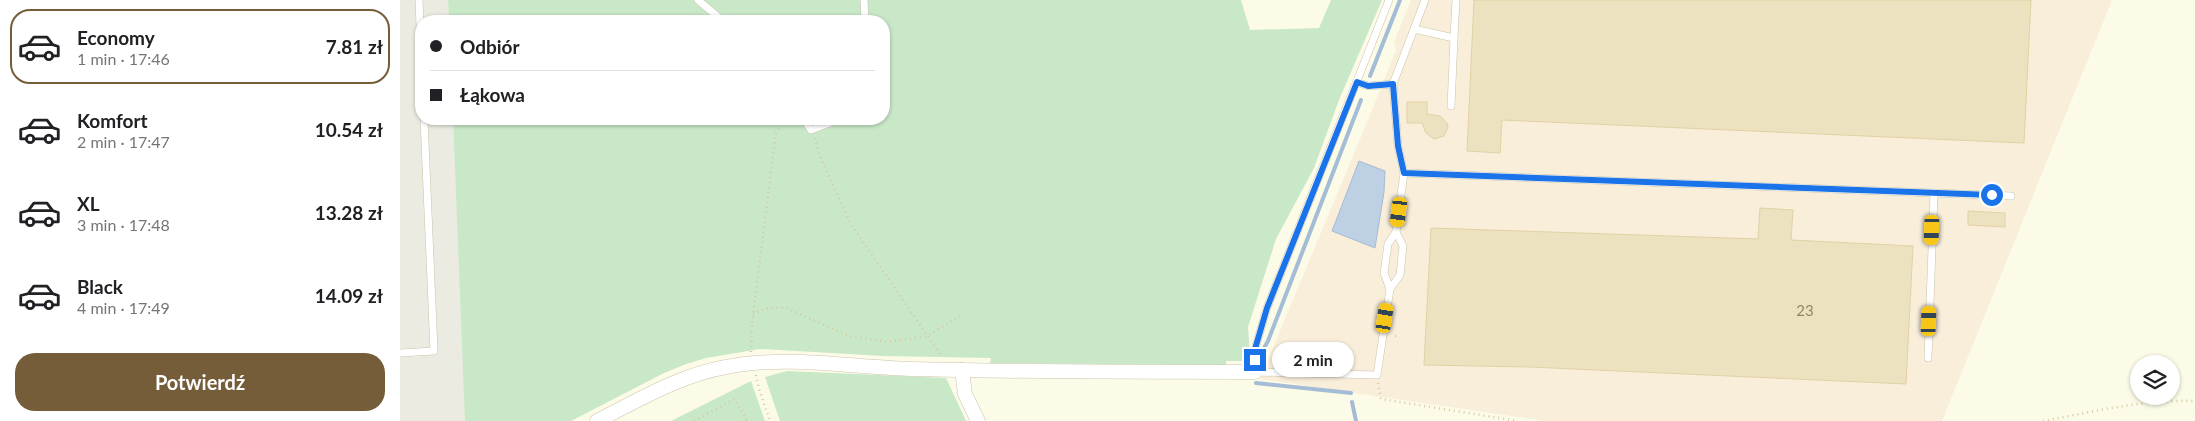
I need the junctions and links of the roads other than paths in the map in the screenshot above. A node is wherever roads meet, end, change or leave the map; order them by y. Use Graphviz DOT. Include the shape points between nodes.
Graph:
graph roads {
  1 [pos="419,0"];
  2 [pos="698,0"];
  3 [pos="864,0"];
  4 [pos="1389,0"];
  5 [pos="1425,0"];
  6 [pos="1456,0"];
  7 [pos="420,15"];
  8 [pos="716,15"];
  9 [pos="865,15"];
  10 [pos="1414,29"];
  11 [pos="1454,38"];
  12 [pos="1357,82"];
  13 [pos="1393,84"];
  14 [pos="1451,106"];
  15 [pos="424,125"];
  16 [pos="808,125"];
  17 [pos="824,125"];
  18 [pos="1404,173"];
  19 [pos="1934,193"];
  20 [pos="2011,196"];
  21 [pos="1396,232"];
  22 [pos="1390,289"];
  23 [pos="400,353"];
  24 [pos="1928,358"];
  25 [pos="962,370"];
  26 [pos="1255,372"];
  27 [pos="598,421"];
  28 [pos="978,421"];
  1 -- 7 [label="lane"];
  2 -- 8 [label="lane"];
  3 -- 9 [label="lane"];
  4 -- 12 [label="lane"];
  5 -- 10 [label="lane"];
  6 -- 11 [label="lane"];
  10 -- 11 [label="lane"];
  10 -- 13 [label="lane"];
  11 -- 14 [label="lane"];
  12 -- 13 [label="lane" via="1368,86"];
  12 -- 26 [label="lane" via="1265,315 1255,349"];
  13 -- 18 [label="lane" via="1398,146"];
  15 -- 23 [label="lane" via="434,351"];
  16 -- 17 [label="lane" via="811,130"];
  18 -- 19 [label="lane"];
  18 -- 21 [label="lane"];
  19 -- 20 [label="lane"];
  19 -- 24 [label="lane"];
  21 -- 22 [label="lane" via="1388,244 1384,273"];
  21 -- 22 [label="lane" via="1403,246 1400,275"];
  22 -- 26 [label="lane" via="1377,375"];
  25 -- 26 [label="street"];
  25 -- 27 [label="street" via="800,362 726,366 655,391"];
  25 -- 28 [label="street" via="965,394"];
}
